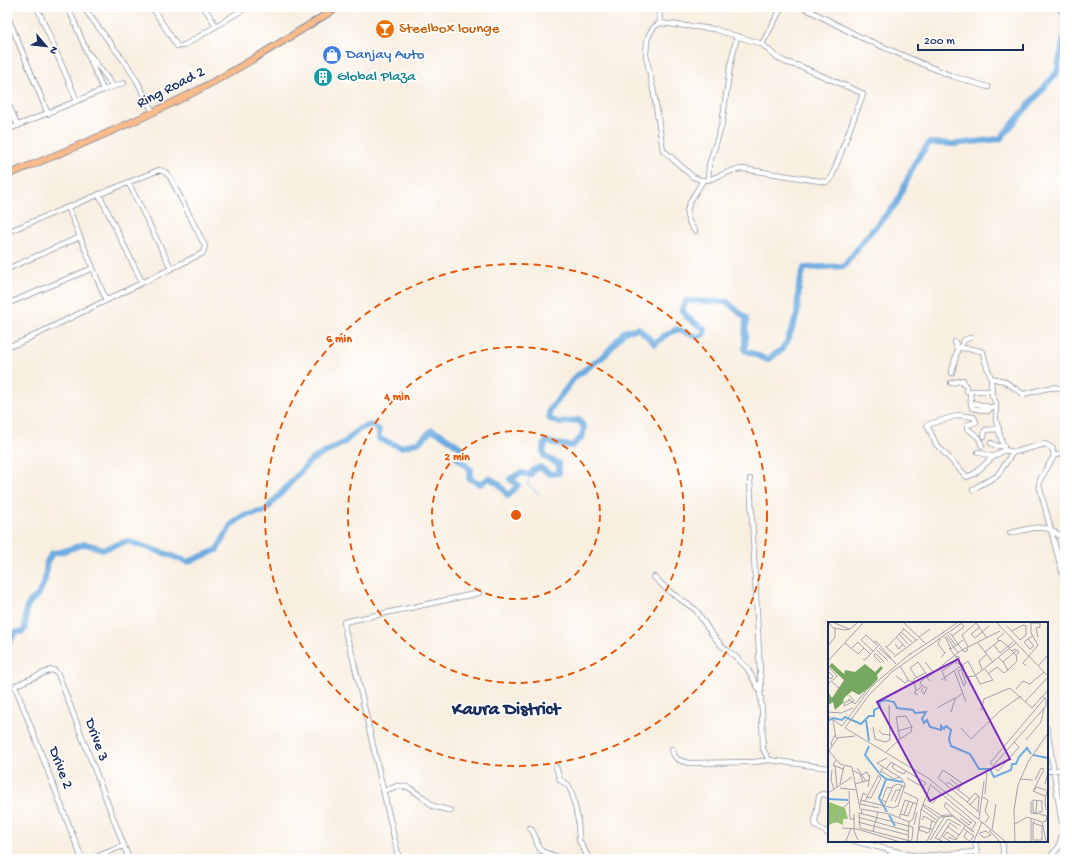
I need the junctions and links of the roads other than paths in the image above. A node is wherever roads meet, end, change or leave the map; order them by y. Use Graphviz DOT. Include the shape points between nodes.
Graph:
graph roads {
  1 [pos="37,7"];
  2 [pos="68,7"];
  3 [pos="83,7"];
  4 [pos="152,7"];
  5 [pos="204,7"];
  6 [pos="247,7"];
  7 [pos="338,7"];
  8 [pos="659,7"];
  9 [pos="782,7"];
  10 [pos="803,7"];
  11 [pos="7,15"];
  12 [pos="660,23"];
  13 [pos="216,26"];
  14 [pos="737,36"];
  15 [pos="762,44"];
  16 [pos="86,49"];
  17 [pos="124,83"];
  18 [pos="113,86"];
  19 [pos="988,87"];
  20 [pos="103,90"];
  21 [pos="7,101"];
  22 [pos="78,101"];
  23 [pos="153,112"];
  24 [pos="48,114"];
  25 [pos="18,126"];
  26 [pos="7,130"];
  27 [pos="7,175"];
  28 [pos="706,180"];
  29 [pos="128,182"];
  30 [pos="99,194"];
  31 [pos="68,207"];
  32 [pos="695,231"];
  33 [pos="7,232"];
  34 [pos="80,237"];
  35 [pos="93,268"];
  36 [pos="171,268"];
  37 [pos="7,269"];
  38 [pos="142,282"];
  39 [pos="106,300"];
  40 [pos="7,304"];
  41 [pos="970,338"];
  42 [pos="955,342"];
  43 [pos="7,346"];
  44 [pos="959,348"];
  45 [pos="952,374"];
  46 [pos="991,378"];
  47 [pos="951,383"];
  48 [pos="1065,389"];
  49 [pos="970,391"];
  50 [pos="992,391"];
  51 [pos="996,407"];
  52 [pos="999,429"];
  53 [pos="984,436"];
  54 [pos="991,443"];
  55 [pos="982,446"];
  56 [pos="1004,448"];
  57 [pos="978,452"];
  58 [pos="1013,452"];
  59 [pos="1065,452"];
  60 [pos="1054,456"];
  61 [pos="993,457"];
  62 [pos="750,479"];
  63 [pos="973,490"];
  64 [pos="1051,530"];
  65 [pos="1010,533"];
  66 [pos="1065,539"];
  67 [pos="654,577"];
  68 [pos="1065,583"];
  69 [pos="479,593"];
  70 [pos="16,685"];
  71 [pos="761,696"];
  72 [pos="1048,734"];
  73 [pos="672,749"];
  74 [pos="769,760"];
  75 [pos="556,767"];
  76 [pos="828,768"];
  77 [pos="1065,769"];
  78 [pos="1054,770"];
  79 [pos="1048,771"];
  80 [pos="384,791"];
  81 [pos="828,795"];
  82 [pos="451,811"];
  83 [pos="530,828"];
  84 [pos="828,833"];
  85 [pos="858,842"];
  86 [pos="975,842"];
  87 [pos="1002,842"];
  88 [pos="123,846"];
  89 [pos="892,850"];
  90 [pos="7,852"];
  91 [pos="977,852"];
  92 [pos="10,859"];
  93 [pos="82,859"];
  94 [pos="91,859"];
  95 [pos="129,859"];
  96 [pos="399,859"];
  97 [pos="564,859"];
  98 [pos="589,859"];
  99 [pos="890,859"];
  100 [pos="978,859"];
  101 [pos="1004,859"];
  102 [pos="1048,859"];
  1 -- 22 [label="street"];
  2 -- 16 [label="street"];
  3 -- 23 [label="street" via="127,65"];
  4 -- 13 [label="street" via="179,46"];
  5 -- 13 [label="street"];
  6 -- 13 [label="street"];
  7 -- 23 [label="main road, Ring Road 2" via="234,70"];
  8 -- 12 [label="street"];
  9 -- 15 [label="street"];
  10 -- 19 [label="street" via="844,29 915,61"];
  11 -- 24 [label="street"];
  12 -- 14 [label="street" via="714,29"];
  12 -- 28 [label="street" via="650,33 646,55 663,150 693,177"];
  14 -- 15 [label="street"];
  14 -- 28 [label="street" via="722,124"];
  15 -- 28 [label="street" via="784,62 802,67 862,94 832,177 826,182 739,169"];
  16 -- 18 [label="street"];
  16 -- 20 [label="street"];
  17 -- 18 [label="street"];
  18 -- 20 [label="street"];
  20 -- 22 [label="street"];
  21 -- 25 [label="street"];
  22 -- 24 [label="street"];
  23 -- 27 [label="main road, Ring Road 2"];
  24 -- 25 [label="street"];
  25 -- 26 [label="street"];
  28 -- 32 [label="street" via="690,200 687,211 689,223"];
  29 -- 30 [label="street"];
  29 -- 36 [label="street"];
  29 -- 36 [label="street" via="155,171 165,172 170,177 205,246 203,253"];
  30 -- 31 [label="street"];
  30 -- 38 [label="street"];
  31 -- 33 [label="street"];
  31 -- 34 [label="street"];
  34 -- 35 [label="street"];
  34 -- 37 [label="street"];
  35 -- 39 [label="street"];
  35 -- 40 [label="street"];
  36 -- 38 [label="street"];
  38 -- 39 [label="street"];
  39 -- 43 [label="street"];
  41 -- 44 [label="street" via="964,340"];
  42 -- 44 [label="street"];
  44 -- 45 [label="street"];
  44 -- 46 [label="street" via="983,352"];
  46 -- 48 [label="street" via="1004,381 1024,394 1052,387"];
  46 -- 50 [label="street"];
  47 -- 49 [label="street" via="963,380 967,391"];
  49 -- 50 [label="street"];
  49 -- 51 [label="street" via="972,408 988,411"];
  50 -- 51 [label="street"];
  51 -- 52 [label="street"];
  52 -- 53 [label="street" via="985,430"];
  52 -- 56 [label="street"];
  54 -- 56 [label="street"];
  55 -- 61 [label="street" via="979,438 966,425 976,422 974,417 959,415 927,425 936,444 967,477"];
  56 -- 58 [label="street"];
  56 -- 61 [label="street"];
  57 -- 61 [label="street"];
  58 -- 60 [label="street" via="1045,444 1052,448"];
  58 -- 63 [label="street" via="997,476"];
  59 -- 60 [label="street"];
  60 -- 64 [label="street" via="1039,486"];
  62 -- 71 [label="street"];
  64 -- 65 [label="street" via="1041,527"];
  64 -- 66 [label="street"];
  64 -- 68 [label="street"];
  67 -- 71 [label="street" via="696,610 722,646 747,668"];
  69 -- 80 [label="street" via="344,622"];
  70 -- 88 [label="street, Drive 3" via="51,670 57,672"];
  70 -- 93 [label="street, Drive 2"];
  71 -- 74 [label="street" via="763,749"];
  72 -- 78 [label="street"];
  73 -- 74 [label="street" via="675,758 689,763"];
  74 -- 76 [label="street"];
  75 -- 98 [label="street" via="560,780 568,786 572,794 578,820 579,840"];
  77 -- 78 [label="street"];
  78 -- 79 [label="street"];
  78 -- 102 [label="street" via="1063,830 1059,846"];
  80 -- 82 [label="street" via="397,786 408,787 433,806"];
  80 -- 96 [label="street"];
  81 -- 84 [label="street" via="819,796 815,823"];
  83 -- 97 [label="street" via="542,852"];
  85 -- 89 [label="street"];
  86 -- 91 [label="street"];
  87 -- 101 [label="street"];
  88 -- 94 [label="street"];
  88 -- 95 [label="street, Drive 3"];
  89 -- 91 [label="street" via="921,856"];
  89 -- 99 [label="street"];
  90 -- 92 [label="street"];
  91 -- 100 [label="street"];
}
